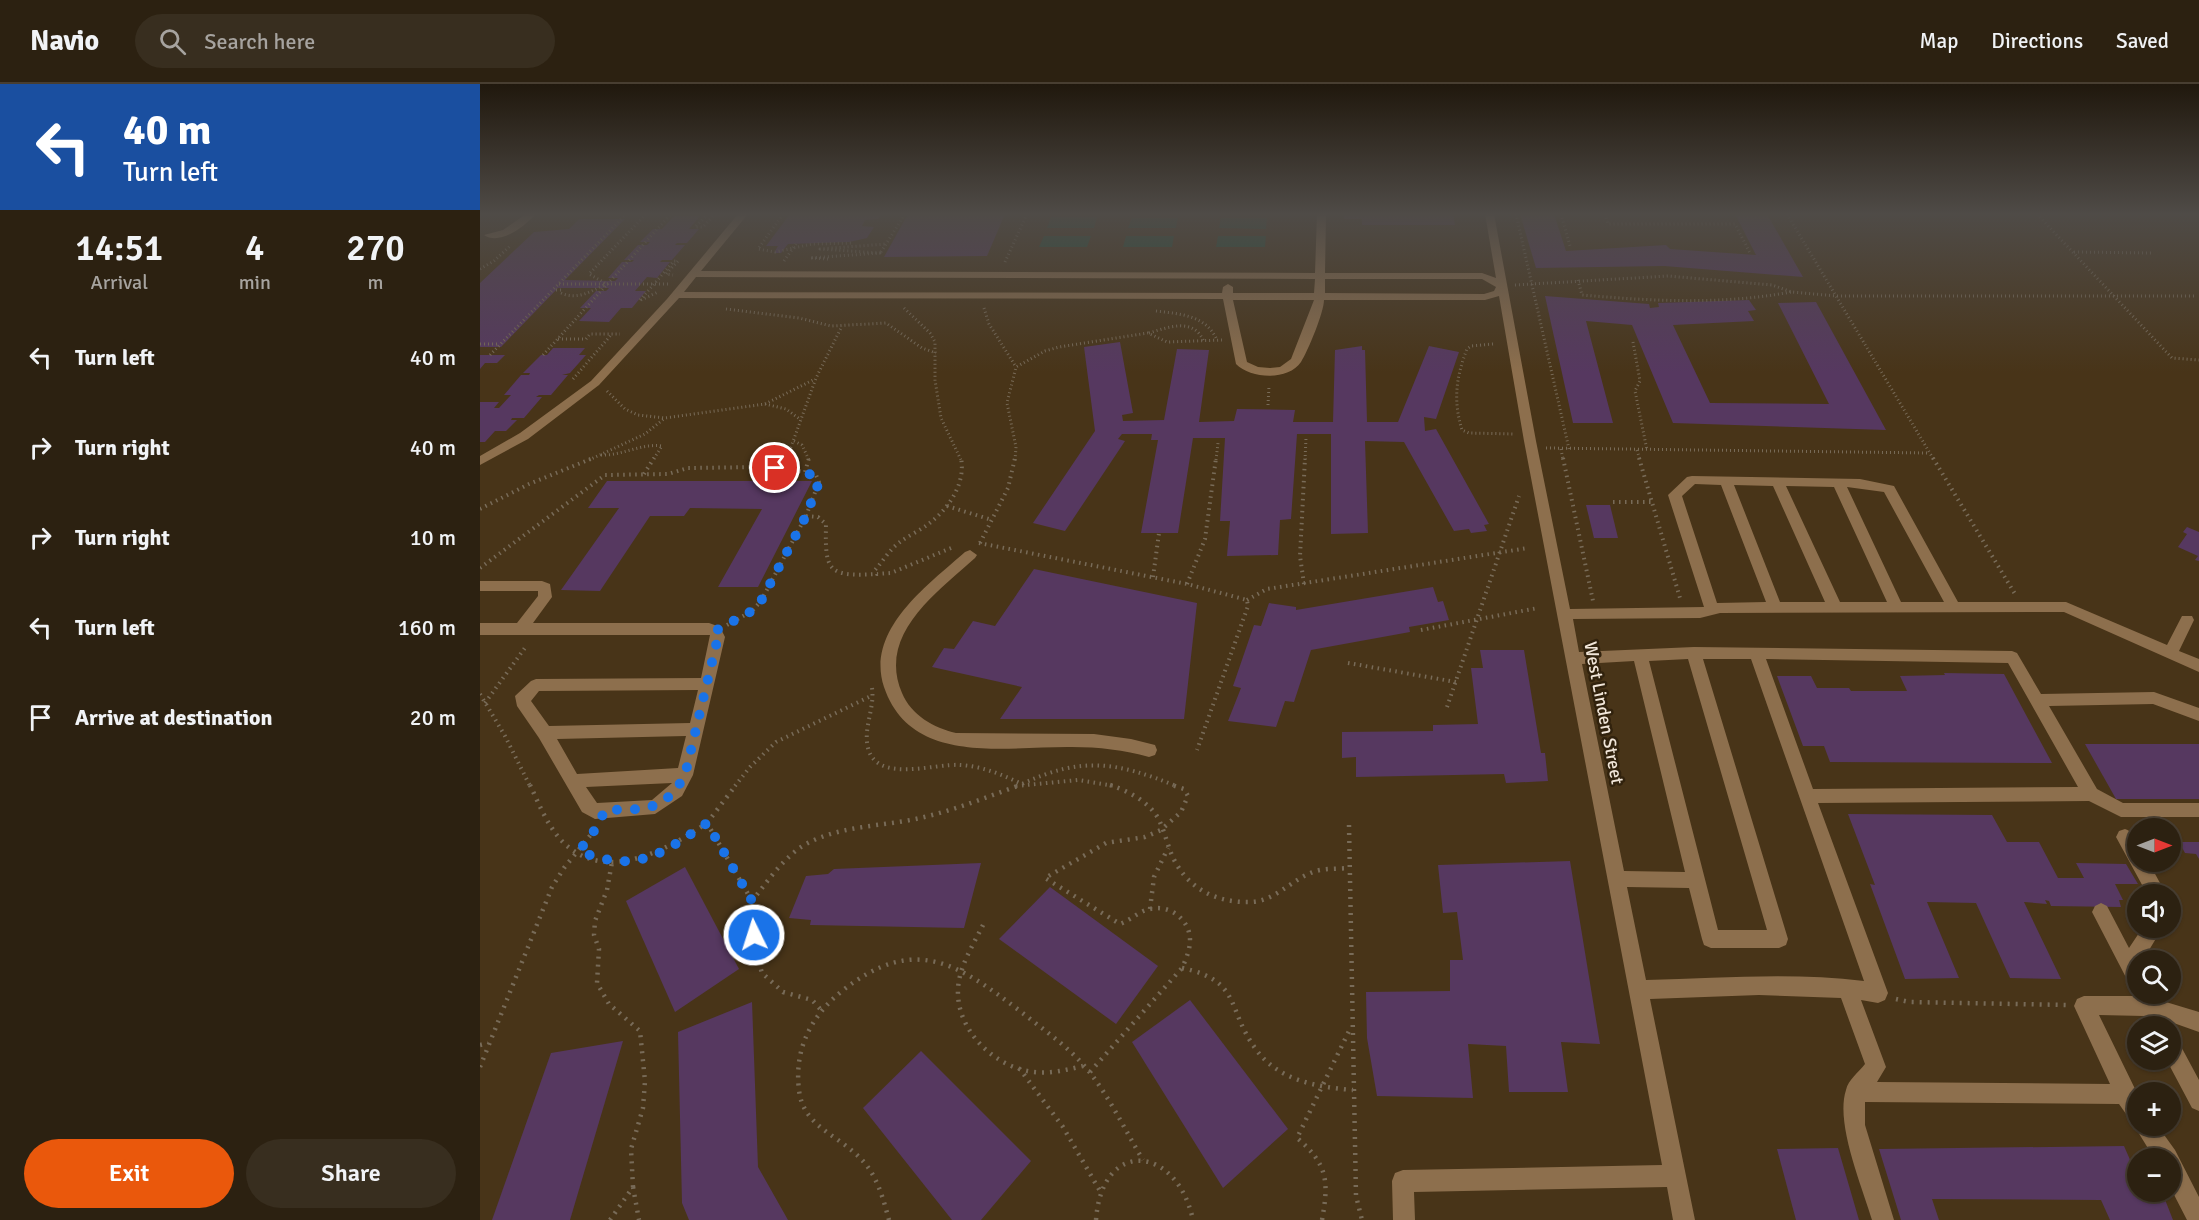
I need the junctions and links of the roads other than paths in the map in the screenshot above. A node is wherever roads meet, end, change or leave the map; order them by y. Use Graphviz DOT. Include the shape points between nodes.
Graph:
graph roads {
  1 [pos="700,267"];
  2 [pos="1320,267"];
  3 [pos="1499,267"];
  4 [pos="694,274"];
  5 [pos="875,275"];
  6 [pos="1053,275"];
  7 [pos="1229,276"];
  8 [pos="1320,276"];
  9 [pos="1502,286"];
  10 [pos="672,292"];
  11 [pos="863,296"];
  12 [pos="1046,296"];
  13 [pos="1227,296"];
  14 [pos="1321,297"];
  15 [pos="480,461"];
  16 [pos="1726,481"];
  17 [pos="1778,482"];
  18 [pos="1838,482"];
  19 [pos="974,547"];
  20 [pos="480,586"];
  21 [pos="1775,608"];
  22 [pos="1834,608"];
  23 [pos="1897,608"];
  24 [pos="1954,608"];
  25 [pos="1712,610"];
  26 [pos="1565,614"];
  27 [pos="2187,620"];
  28 [pos="480,629"];
  29 [pos="521,629"];
  30 [pos="1694,653"];
  31 [pos="1756,653"];
  32 [pos="2170,653"];
  33 [pos="1640,657"];
  34 [pos="1574,658"];
  35 [pos="2199,666"];
  36 [pos="708,684"];
  37 [pos="2037,700"];
  38 [pos="2199,715"];
  39 [pos="696,729"];
  40 [pos="545,733"];
  41 [pos="1149,750"];
  42 [pos="685,775"];
  43 [pos="572,781"];
  44 [pos="2091,794"];
  45 [pos="1806,796"];
  46 [pos="2199,810"];
  47 [pos="2125,837"];
  48 [pos="2127,841"];
  49 [pos="1617,879"];
  50 [pos="1695,880"];
  51 [pos="2101,912"];
  52 [pos="2127,962"];
  53 [pos="1846,988"];
  54 [pos="1639,990"];
  55 [pos="2127,1001"];
  56 [pos="2158,1004"];
  57 [pos="2199,1022"];
  58 [pos="2181,1067"];
  59 [pos="1855,1092"];
  60 [pos="2125,1094"];
  61 [pos="2127,1097"];
  62 [pos="2199,1101"];
  63 [pos="1676,1176"];
  64 [pos="2181,1185"];
  65 [pos="1404,1220"];
  66 [pos="1684,1220"];
  67 [pos="1883,1220"];
  68 [pos="2199,1220"];
  1 -- 4 [label="street"];
  2 -- 8 [label="street"];
  3 -- 9 [label="street, West Linden Street"];
  4 -- 5 [label="street"];
  4 -- 10 [label="street"];
  5 -- 6 [label="street"];
  5 -- 11 [label="street"];
  6 -- 7 [label="street"];
  6 -- 12 [label="street"];
  7 -- 8 [label="street"];
  7 -- 13 [label="street"];
  8 -- 9 [label="street" via="1482,276"];
  8 -- 14 [label="street"];
  9 -- 14 [label="street" via="1498,293 1485,297"];
  9 -- 26 [label="street, West Linden Street"];
  10 -- 11 [label="street"];
  10 -- 15 [label="street" via="624,355 595,383 540,424"];
  11 -- 12 [label="street"];
  12 -- 13 [label="street"];
  13 -- 14 [label="street"];
  13 -- 14 [label="street" via="1242,364 1248,369 1269,372 1291,367 1296,361"];
  16 -- 17 [label="street"];
  16 -- 21 [label="street"];
  16 -- 25 [label="street" via="1692,480 1675,495"];
  17 -- 18 [label="street"];
  17 -- 22 [label="street"];
  18 -- 23 [label="street"];
  18 -- 24 [label="street" via="1890,489"];
  19 -- 41 [label="street" via="910,613 891,647 887,669 897,702 906,714 920,725 951,738 1107,742"];
  20 -- 29 [label="street" via="545,588 544,597"];
  21 -- 22 [label="street"];
  21 -- 25 [label="street"];
  22 -- 23 [label="street"];
  23 -- 24 [label="street"];
  24 -- 32 [label="street" via="2066,607"];
  25 -- 26 [label="street" via="1685,614"];
  26 -- 34 [label="street, West Linden Street"];
  27 -- 32 [label="street"];
  28 -- 29 [label="street"];
  29 -- 36 [label="street" via="715,631 718,637"];
  30 -- 31 [label="street"];
  30 -- 33 [label="street" via="1652,653"];
  30 -- 50 [label="street" via="1779,939 1711,939"];
  31 -- 37 [label="street" via="2012,657"];
  31 -- 45 [label="street"];
  32 -- 35 [label="street"];
  33 -- 34 [label="street"];
  33 -- 50 [label="street"];
  34 -- 49 [label="street, West Linden Street"];
  36 -- 39 [label="street"];
  36 -- 40 [label="street" via="536,685 523,696 524,702"];
  37 -- 38 [label="street" via="2154,698"];
  37 -- 44 [label="street"];
  39 -- 40 [label="street"];
  39 -- 42 [label="street"];
  40 -- 43 [label="street"];
  42 -- 43 [label="street"];
  42 -- 43 [label="street" via="676,791 655,807 595,811 588,807"];
  44 -- 45 [label="street"];
  44 -- 46 [label="street" via="2121,810"];
  45 -- 53 [label="street" via="1878,993"];
  47 -- 48 [label="street"];
  49 -- 50 [label="street"];
  49 -- 54 [label="street, West Linden Street"];
  51 -- 52 [label="street"];
  53 -- 54 [label="street"];
  53 -- 59 [label="street" via="1876,1067"];
  54 -- 63 [label="street, West Linden Street"];
  55 -- 60 [label="street" via="2084,1005"];
  56 -- 57 [label="street"];
  58 -- 62 [label="street"];
  59 -- 60 [label="street"];
  59 -- 67 [label="street" via="1854,1125"];
  60 -- 61 [label="street"];
  63 -- 65 [label="street" via="1403,1181"];
  63 -- 66 [label="street, West Linden Street"];
  64 -- 68 [label="street"];
}
